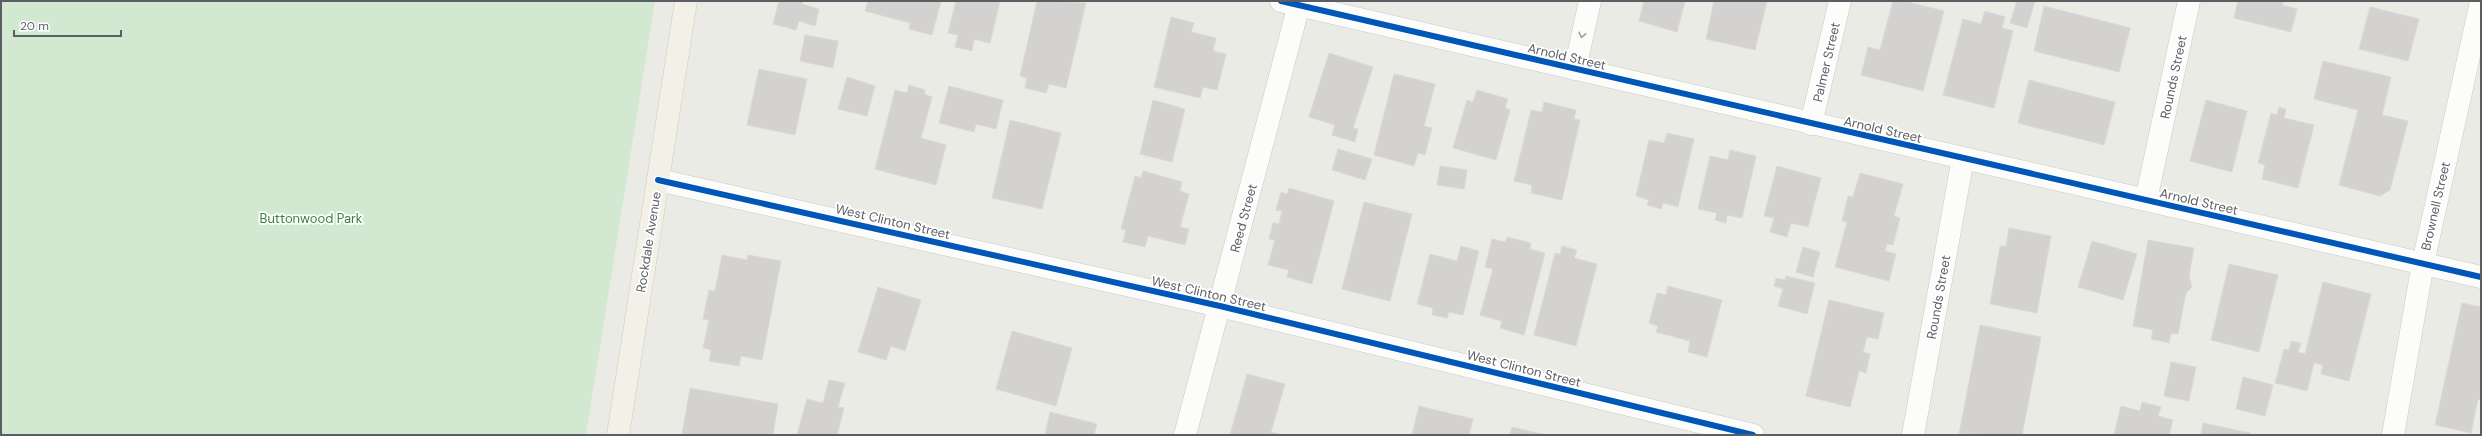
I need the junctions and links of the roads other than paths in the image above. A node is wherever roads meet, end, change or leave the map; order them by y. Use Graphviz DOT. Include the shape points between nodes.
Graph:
graph roads {
  1 [pos="686,1"];
  2 [pos="1590,1"];
  3 [pos="1840,1"];
  4 [pos="2189,1"];
  5 [pos="1294,2"];
  6 [pos="2481,2"];
  7 [pos="1575,69"];
  8 [pos="1812,124"];
  9 [pos="1963,158"];
  10 [pos="658,180"];
  11 [pos="2146,200"];
  12 [pos="2423,263"];
  13 [pos="2481,277"];
  14 [pos="1220,306"];
  15 [pos="618,435"];
  16 [pos="1185,435"];
  17 [pos="1753,435"];
  18 [pos="1913,435"];
  19 [pos="2393,435"];
  1 -- 10 [label="main road, Rockdale Avenue"];
  2 -- 7 [label="street, one-way"];
  3 -- 8 [label="street, Palmer Street"];
  4 -- 11 [label="street, Rounds Street"];
  5 -- 7 [label="street, Arnold Street"];
  5 -- 14 [label="street, Reed Street"];
  6 -- 12 [label="street, Brownell Street"];
  7 -- 8 [label="street, Arnold Street"];
  8 -- 9 [label="street, Arnold Street"];
  9 -- 11 [label="street, Arnold Street"];
  9 -- 18 [label="street, Rounds Street"];
  10 -- 14 [label="street, West Clinton Street"];
  10 -- 15 [label="main road, Rockdale Avenue"];
  11 -- 12 [label="street, Arnold Street"];
  12 -- 13 [label="street, Arnold Street"];
  12 -- 19 [label="street, Brownell Street"];
  14 -- 16 [label="street, Reed Street"];
  14 -- 17 [label="street, West Clinton Street"];
}
